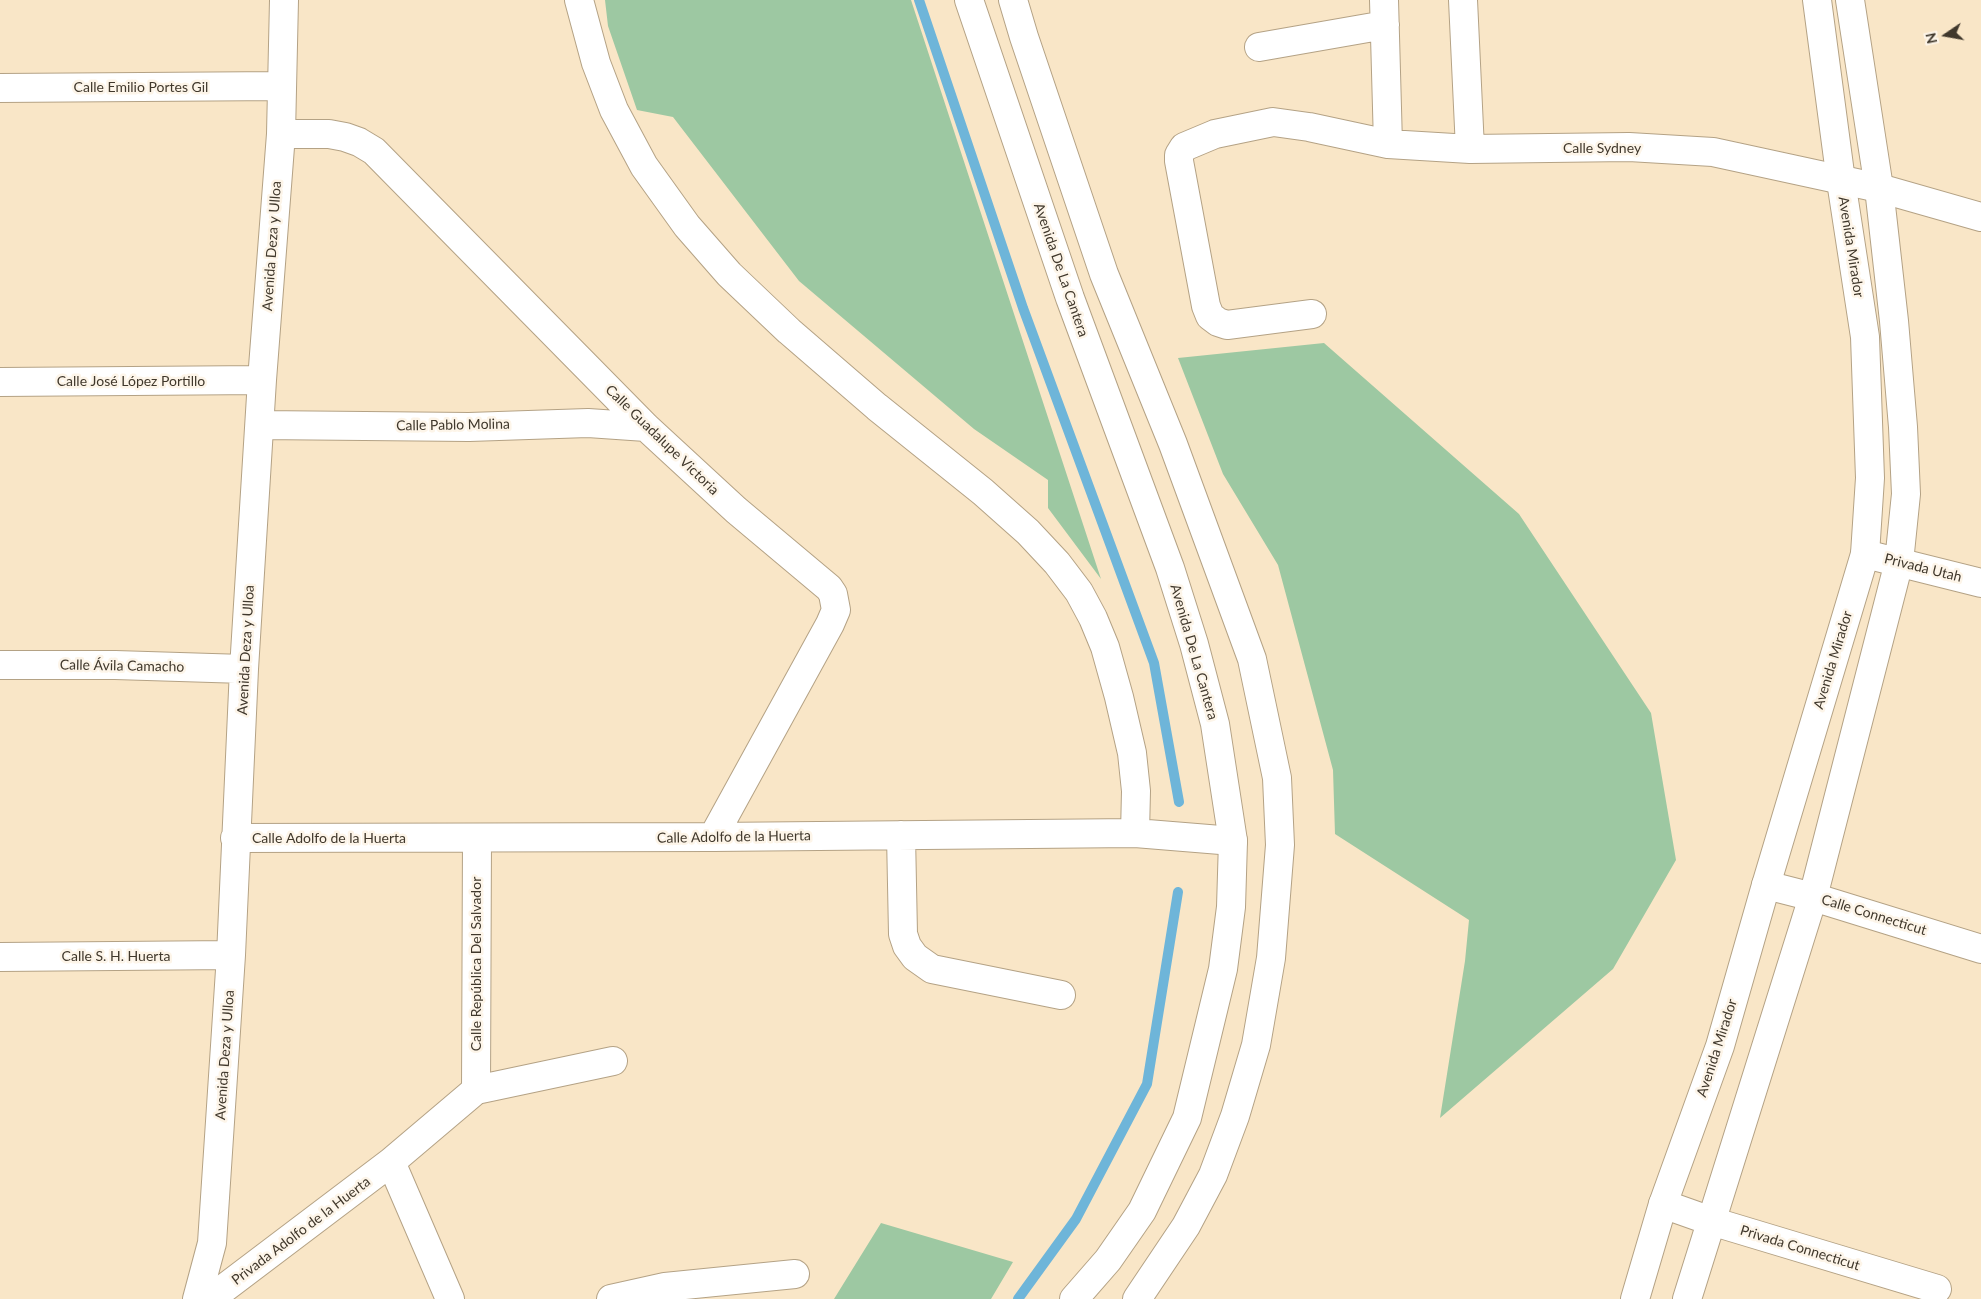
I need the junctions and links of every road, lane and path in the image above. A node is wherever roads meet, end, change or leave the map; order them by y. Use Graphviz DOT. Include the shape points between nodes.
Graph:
graph roads {
  1 [pos="284,0"];
  2 [pos="579,0"];
  3 [pos="969,0"];
  4 [pos="1013,0"];
  5 [pos="1463,0"];
  6 [pos="1817,0"];
  7 [pos="1850,0"];
  8 [pos="1384,13"];
  9 [pos="1259,47"];
  10 [pos="282,86"];
  11 [pos="0,88"];
  12 [pos="281,134"];
  13 [pos="1388,144"];
  14 [pos="1470,149"];
  15 [pos="1841,181"];
  16 [pos="1879,188"];
  17 [pos="1981,217"];
  18 [pos="1312,314"];
  19 [pos="262,380"];
  20 [pos="0,382"];
  21 [pos="260,426"];
  22 [pos="646,427"];
  23 [pos="1865,554"];
  24 [pos="1899,562"];
  25 [pos="1981,583"];
  26 [pos="0,664"];
  27 [pos="244,669"];
  28 [pos="1135,833"];
  29 [pos="901,835"];
  30 [pos="235,838"];
  31 [pos="477,838"];
  32 [pos="713,838"];
  33 [pos="1233,841"];
  34 [pos="1766,884"];
  35 [pos="1813,896"];
  36 [pos="1981,949"];
  37 [pos="231,955"];
  38 [pos="0,957"];
  39 [pos="1061,995"];
  40 [pos="612,1061"];
  41 [pos="476,1090"];
  42 [pos="391,1162"];
  43 [pos="1663,1204"];
  44 [pos="1712,1221"];
  45 [pos="795,1274"];
  46 [pos="1937,1289"];
  47 [pos="197,1299"];
  48 [pos="210,1299"];
  49 [pos="450,1299"];
  50 [pos="611,1299"];
  51 [pos="1074,1299"];
  52 [pos="1137,1299"];
  53 [pos="1635,1299"];
  54 [pos="1686,1299"];
  1 -- 10 [label="street, Avenida Deza y Ulloa"];
  2 -- 28 [label="street" via="596,63 614,110 644,166 687,226 728,274 789,331 1028,532 1079,592 1094,618 1105,648 1132,752 1136,790"];
  3 -- 33 [label="street, Avenida De La Cantera" via="1066,289 1170,568 1194,644 1215,724"];
  4 -- 52 [label="street" via="1104,274 1173,444 1252,659 1277,778 1279,864 1271,958 1256,1045 1213,1175 1186,1226"];
  5 -- 14 [label="street"];
  6 -- 15 [label="street, Avenida Mirador"];
  7 -- 16 [label="street"];
  8 -- 9 [label="street"];
  8 -- 13 [label="street"];
  10 -- 11 [label="street, Calle Emilio Portes Gil"];
  10 -- 12 [label="street, Avenida Deza y Ulloa"];
  12 -- 19 [label="street, Avenida Deza y Ulloa"];
  12 -- 22 [label="street, Calle Guadalupe Victoria" via="329,134 359,142 374,151"];
  13 -- 14 [label="street, Calle Sydney"];
  13 -- 18 [label="street, Calle Sydney" via="1273,122 1215,134 1181,150 1179,161 1210,316 1227,325"];
  14 -- 15 [label="street, Calle Sydney" via="1629,147 1713,152"];
  15 -- 16 [label="street, Calle Sydney"];
  15 -- 23 [label="street, Avenida Mirador" via="1865,337 1870,478"];
  16 -- 17 [label="street, Calle Sydney"];
  16 -- 24 [label="street" via="1903,427 1906,494"];
  19 -- 20 [label="street, Calle José López Portillo"];
  19 -- 21 [label="street, Avenida Deza y Ulloa"];
  21 -- 22 [label="street, Calle Pablo Molina" via="469,427 588,423"];
  21 -- 27 [label="street, Avenida Deza y Ulloa"];
  22 -- 32 [label="street, Calle Guadalupe Victoria" via="736,510 829,588 836,601 830,624"];
  23 -- 24 [label="street, Privada Utah"];
  23 -- 34 [label="street, Avenida Mirador"];
  24 -- 25 [label="street, Privada Utah"];
  24 -- 35 [label="street"];
  26 -- 27 [label="street, Calle Ávila Camacho"];
  27 -- 30 [label="street, Avenida Deza y Ulloa"];
  28 -- 29 [label="street, Calle Adolfo de la Huerta"];
  28 -- 33 [label="street, Calle Adolfo de la Huerta"];
  29 -- 32 [label="street, Calle Adolfo de la Huerta"];
  29 -- 39 [label="street" via="903,934 915,957 932,969"];
  30 -- 31 [label="street, Calle Adolfo de la Huerta"];
  30 -- 37 [label="street, Avenida Deza y Ulloa"];
  31 -- 32 [label="street, Calle Adolfo de la Huerta"];
  31 -- 41 [label="street, Calle República Del Salvador"];
  33 -- 51 [label="street, Avenida De La Cantera" via="1231,907 1223,969 1187,1118 1142,1211 1108,1260"];
  34 -- 35 [label="street, Calle Connecticut"];
  34 -- 43 [label="street, Avenida Mirador" via="1720,1046"];
  35 -- 36 [label="street, Calle Connecticut"];
  35 -- 44 [label="street"];
  37 -- 38 [label="street, Calle S. H. Huerta"];
  37 -- 47 [label="street, Avenida Deza y Ulloa" via="212,1243"];
  40 -- 41 [label="street, Privada Adolfo de la Huerta"];
  41 -- 42 [label="street, Privada Adolfo de la Huerta"];
  42 -- 48 [label="street, Privada Adolfo de la Huerta"];
  42 -- 49 [label="street"];
  43 -- 44 [label="street, Privada Connecticut"];
  43 -- 53 [label="street, Avenida Mirador"];
  44 -- 46 [label="street, Privada Connecticut"];
  44 -- 54 [label="street"];
  45 -- 50 [label="street" via="666,1287"];
}
